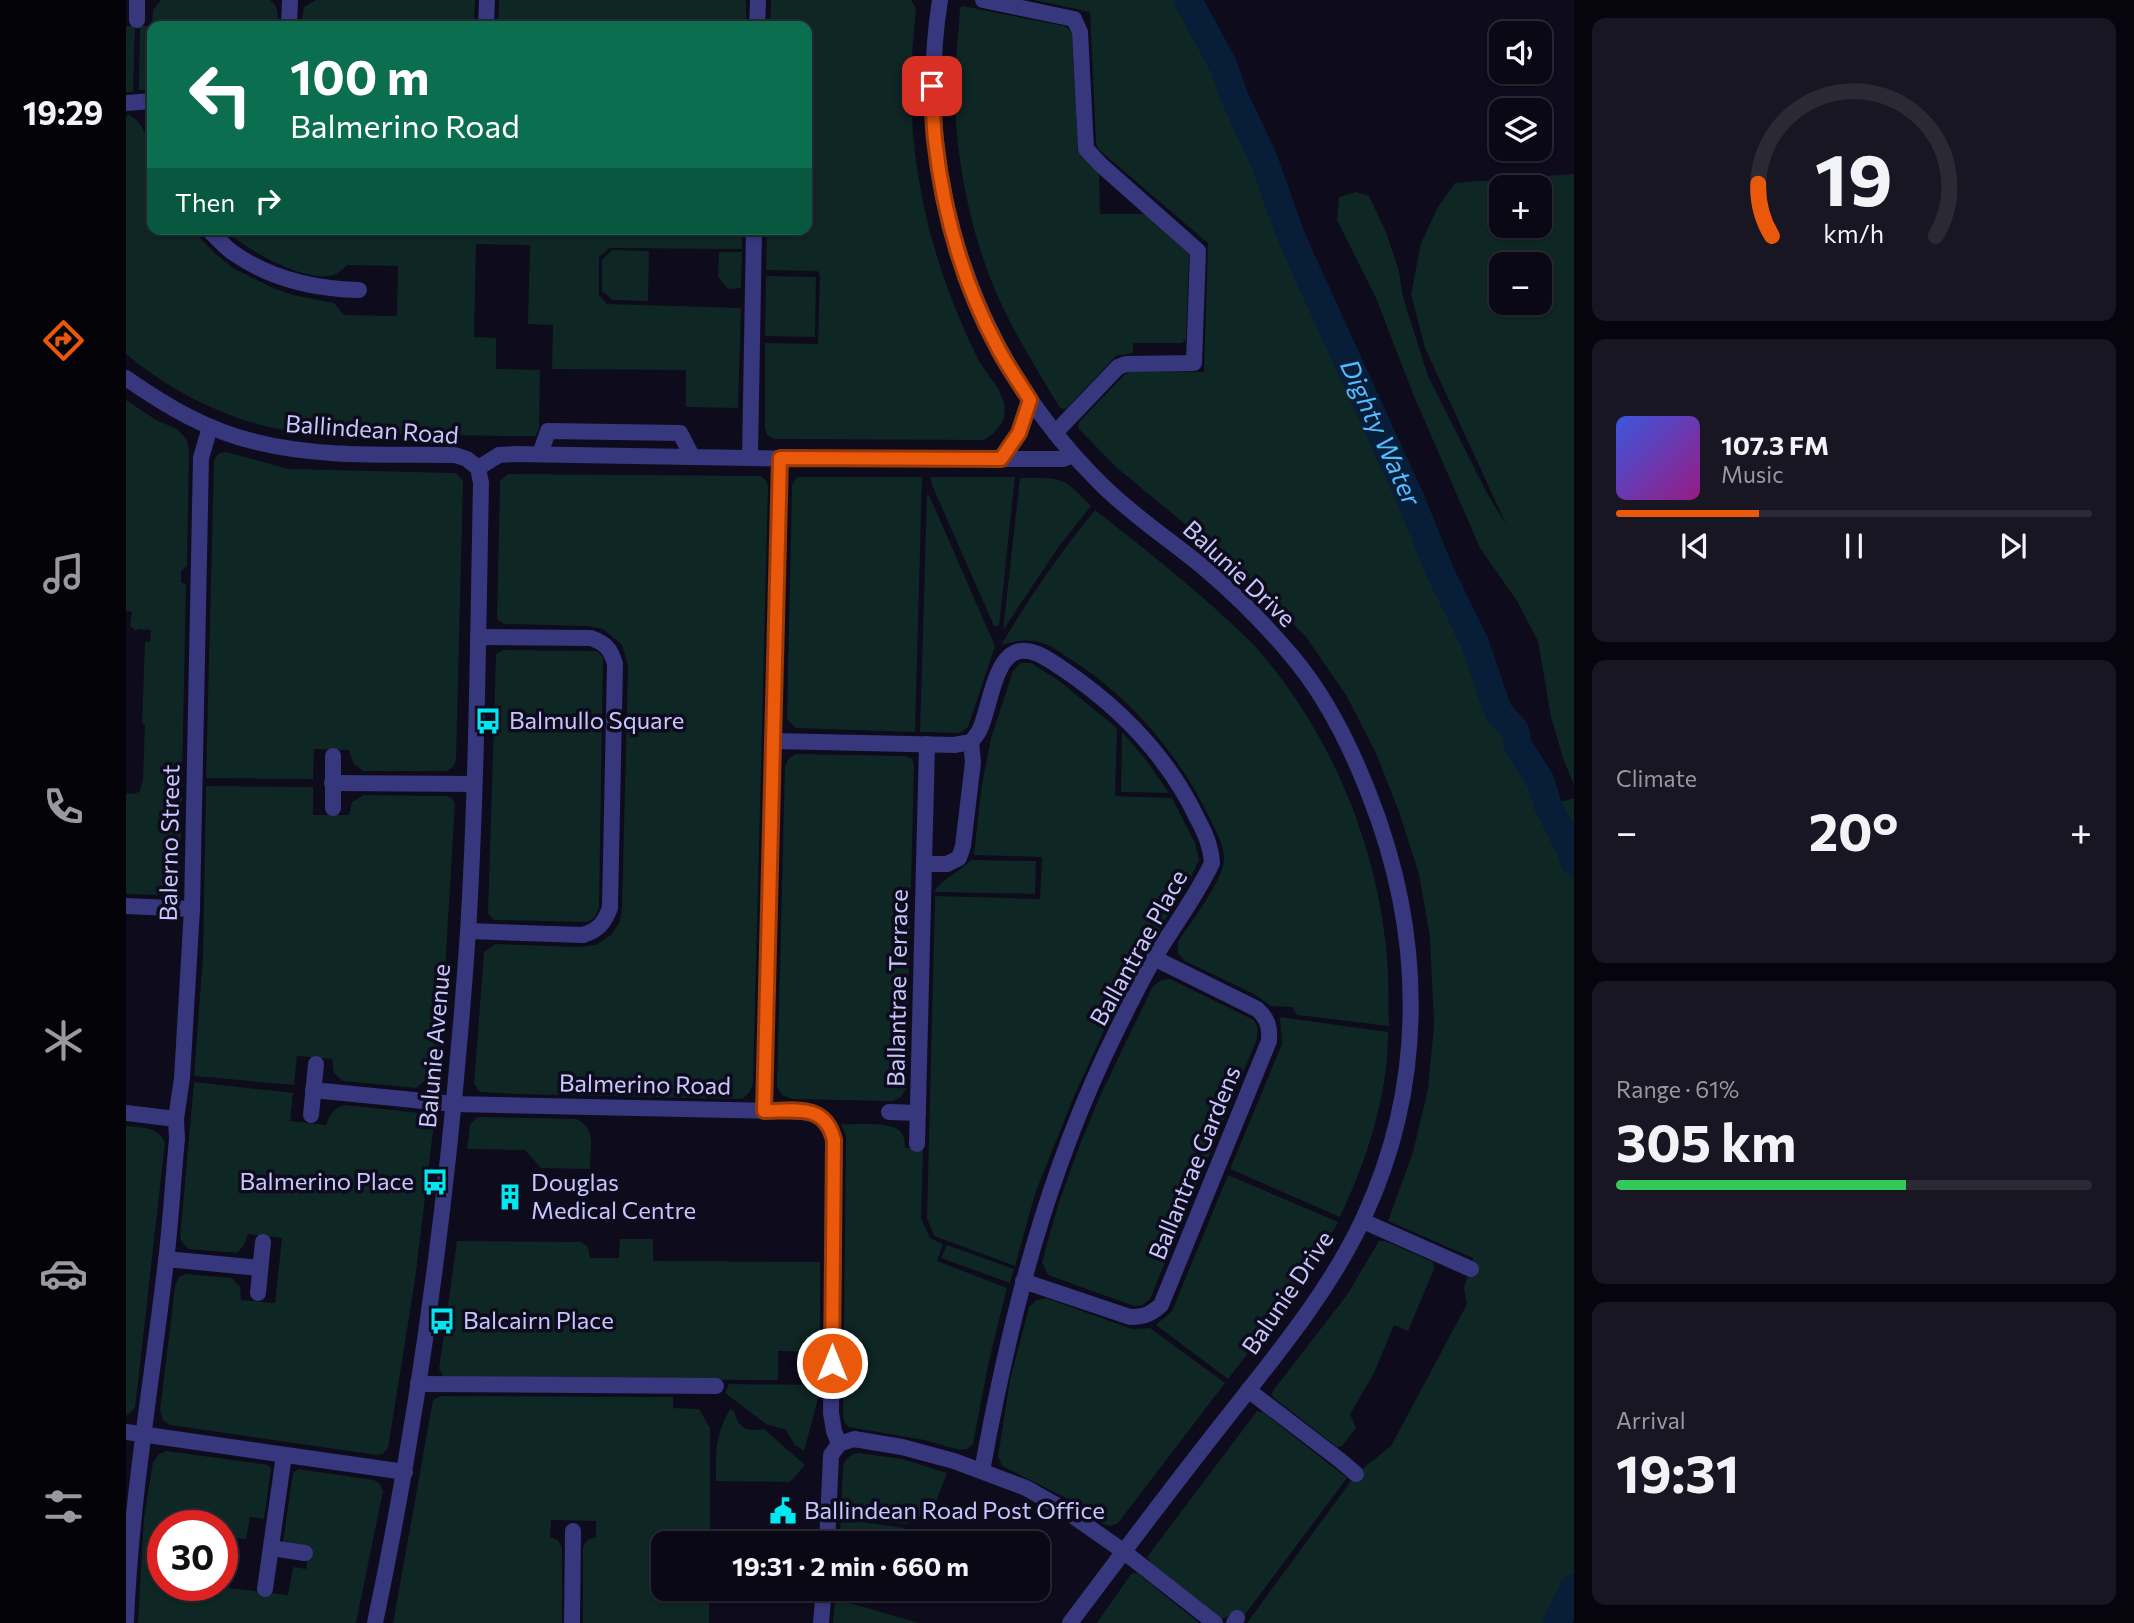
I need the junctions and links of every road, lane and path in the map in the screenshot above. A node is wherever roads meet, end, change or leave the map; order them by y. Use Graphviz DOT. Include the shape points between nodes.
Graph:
graph roads {
  1 [pos="137,0"];
  2 [pos="290,0"];
  3 [pos="487,0"];
  4 [pos="758,0"];
  5 [pos="940,0"];
  6 [pos="983,0"];
  7 [pos="137,20"];
  8 [pos="289,21"];
  9 [pos="486,21"];
  10 [pos="757,21"];
  11 [pos="147,101"];
  12 [pos="126,103"];
  13 [pos="214,235"];
  14 [pos="754,235"];
  15 [pos="359,290"];
  16 [pos="126,378"];
  17 [pos="1030,400"];
  18 [pos="210,427"];
  19 [pos="1055,433"];
  20 [pos="540,454"];
  21 [pos="1073,455"];
  22 [pos="692,456"];
  23 [pos="750,457"];
  24 [pos="780,458"];
  25 [pos="1001,459"];
  26 [pos="478,468"];
  27 [pos="478,637"];
  28 [pos="774,741"];
  29 [pos="971,742"];
  30 [pos="927,744"];
  31 [pos="333,756"];
  32 [pos="332,783"];
  33 [pos="474,784"];
  34 [pos="332,808"];
  35 [pos="924,864"];
  36 [pos="126,906"];
  37 [pos="192,909"];
  38 [pos="468,931"];
  39 [pos="1154,958"];
  40 [pos="316,1064"];
  41 [pos="313,1090"];
  42 [pos="454,1104"];
  43 [pos="764,1111"];
  44 [pos="889,1112"];
  45 [pos="126,1113"];
  46 [pos="918,1113"];
  47 [pos="311,1115"];
  48 [pos="176,1119"];
  49 [pos="917,1144"];
  50 [pos="1363,1221"];
  51 [pos="263,1242"];
  52 [pos="166,1259"];
  53 [pos="260,1268"];
  54 [pos="1471,1269"];
  55 [pos="1023,1281"];
  56 [pos="258,1293"];
  57 [pos="418,1384"];
  58 [pos="716,1386"];
  59 [pos="1248,1390"];
  60 [pos="126,1432"];
  61 [pos="143,1435"];
  62 [pos="839,1444"];
  63 [pos="284,1455"];
  64 [pos="982,1471"];
  65 [pos="405,1472"];
  66 [pos="1356,1474"];
  67 [pos="573,1531"];
  68 [pos="828,1531"];
  69 [pos="271,1548"];
  70 [pos="1123,1551"];
  71 [pos="305,1553"];
  72 [pos="265,1589"];
  73 [pos="823,1601"];
  74 [pos="126,1621"];
  75 [pos="375,1623"];
  76 [pos="572,1623"];
  77 [pos="821,1623"];
  78 [pos="1070,1623"];
  79 [pos="1215,1623"];
  1 -- 7 [label="street"];
  2 -- 8 [label="street"];
  3 -- 9 [label="street"];
  4 -- 10 [label="street"];
  5 -- 17 [label="street, Balunie Drive" via="932,86 943,192 974,295 998,349"];
  6 -- 19 [label="street" via="1074,19 1080,32 1086,149 1198,251 1194,363 1118,367"];
  11 -- 12 [label="street"];
  13 -- 15 [label="street" via="232,252 269,273 300,284"];
  14 -- 23 [label="street"];
  16 -- 18 [label="street, Ballindean Road" via="164,405"];
  17 -- 19 [label="street, Balunie Drive"];
  17 -- 25 [label="street" via="1019,433"];
  18 -- 26 [label="street, Ballindean Road" via="298,451 455,455"];
  18 -- 37 [label="street, Balerno Street" via="201,458"];
  19 -- 21 [label="street, Balunie Drive"];
  20 -- 22 [label="street, Ballindean Road"];
  20 -- 22 [label="street" via="548,431 680,433"];
  20 -- 26 [label="street, Ballindean Road" via="499,455"];
  21 -- 25 [label="street, Ballindean Road"];
  21 -- 50 [label="street, Balunie Drive" via="1104,489 1251,609 1295,660 1336,722 1380,823 1397,877 1408,937 1409,1059 1401,1113"];
  22 -- 23 [label="street, Ballindean Road"];
  23 -- 24 [label="street, Ballindean Road"];
  24 -- 25 [label="street, Ballindean Road"];
  24 -- 28 [label="street"];
  26 -- 27 [label="street, Balunie Avenue"];
  27 -- 33 [label="street, Balunie Avenue"];
  27 -- 38 [label="street" via="590,638 604,642 612,652 610,908 596,931 583,935"];
  28 -- 30 [label="street"];
  28 -- 43 [label="street"];
  29 -- 30 [label="street"];
  29 -- 35 [label="street, Ballantrae Terrace" via="973,762 959,858 947,864"];
  29 -- 39 [label="street, Ballantrae Place" via="1000,669 1016,652 1028,651 1091,688 1156,752 1187,796 1208,839 1212,863"];
  30 -- 35 [label="street, Ballantrae Terrace"];
  31 -- 32 [label="street"];
  32 -- 33 [label="street"];
  32 -- 34 [label="street"];
  33 -- 38 [label="street, Balunie Avenue"];
  35 -- 46 [label="street, Ballantrae Terrace"];
  36 -- 37 [label="street"];
  37 -- 48 [label="street, Balerno Street"];
  38 -- 42 [label="street, Balunie Avenue"];
  39 -- 55 [label="street, Ballantrae Place" via="1079,1114"];
  39 -- 55 [label="street, Ballantrae Gardens" via="1265,1016 1269,1041 1254,1079 1161,1305 1152,1314 1130,1317"];
  40 -- 41 [label="street"];
  41 -- 42 [label="street"];
  41 -- 47 [label="street"];
  42 -- 43 [label="street, Balmerino Road"];
  42 -- 57 [label="street, Balunie Avenue"];
  43 -- 62 [label="street, Balmerino Road" via="814,1113 830,1126 834,1140 831,1413"];
  44 -- 46 [label="street, Ballantrae Terrace"];
  45 -- 48 [label="street"];
  46 -- 49 [label="street, Ballantrae Terrace"];
  48 -- 52 [label="street, Balerno Street"];
  50 -- 54 [label="street, Balunie Drive"];
  50 -- 59 [label="street, Balunie Drive" via="1327,1285"];
  51 -- 53 [label="street"];
  52 -- 53 [label="street"];
  52 -- 61 [label="street, Balerno Street"];
  53 -- 56 [label="street"];
  55 -- 64 [label="street, Ballantrae Place"];
  57 -- 58 [label="street"];
  57 -- 65 [label="street, Balunie Avenue"];
  59 -- 66 [label="street, Balunie Drive"];
  59 -- 70 [label="street, Balunie Drive"];
  60 -- 61 [label="street"];
  61 -- 63 [label="street"];
  61 -- 74 [label="street, Balerno Street"];
  62 -- 64 [label="street" via="854,1439 902,1447"];
  62 -- 68 [label="street" via="831,1455"];
  63 -- 65 [label="street"];
  63 -- 69 [label="street"];
  64 -- 70 [label="street" via="1026,1488"];
  65 -- 75 [label="street, Balunie Avenue"];
  67 -- 76 [label="street"];
  69 -- 71 [label="street"];
  69 -- 72 [label="street"];
  70 -- 78 [label="street, Balunie Drive"];
  70 -- 79 [label="street"];
  73 -- 77 [label="street"];
}
